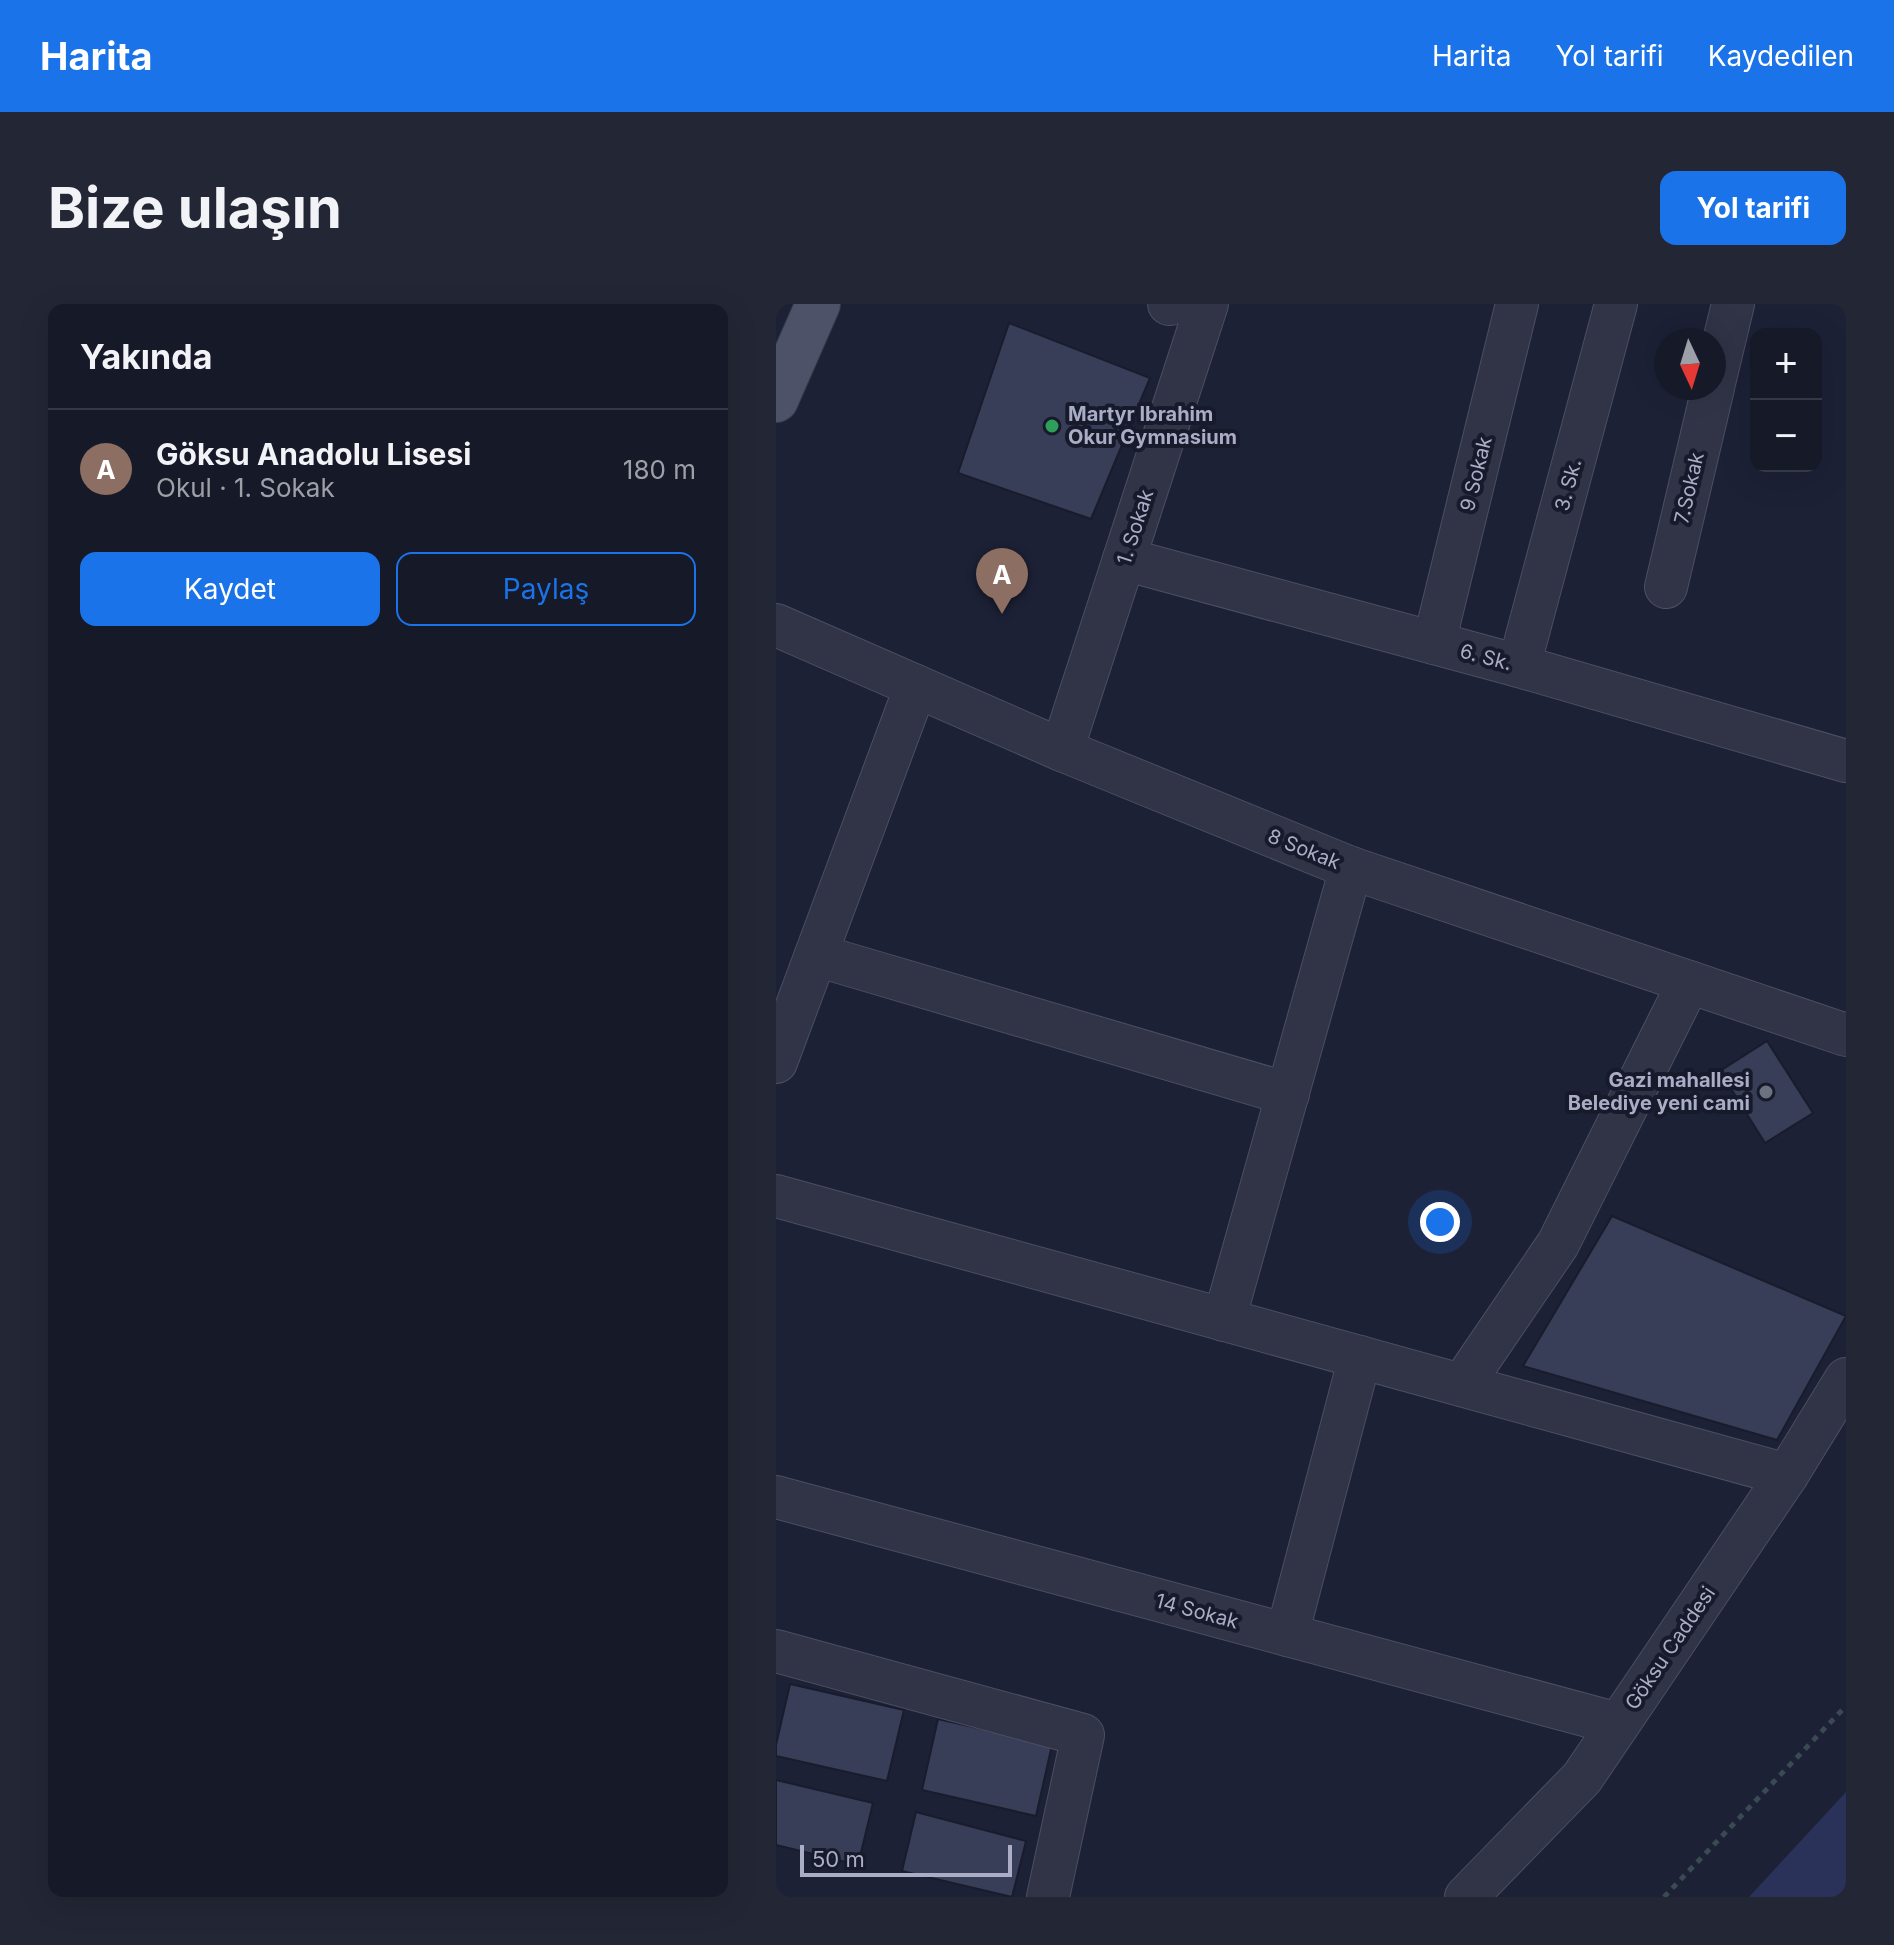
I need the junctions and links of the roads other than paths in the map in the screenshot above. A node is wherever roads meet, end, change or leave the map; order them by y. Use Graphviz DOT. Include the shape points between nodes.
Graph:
graph roads {
  1 [pos="818,304"];
  2 [pos="1207,304"];
  3 [pos="1517,304"];
  4 [pos="1616,304"];
  5 [pos="1733,304"];
  6 [pos="1726,333"];
  7 [pos="776,400"];
  8 [pos="1710,400"];
  9 [pos="1124,559"];
  10 [pos="1666,587"];
  11 [pos="776,625"];
  12 [pos="1434,643"];
  13 [pos="1519,666"];
  14 [pos="916,686"];
  15 [pos="1062,750"];
  16 [pos="1846,761"];
  17 [pos="1351,868"];
  18 [pos="816,955"];
  19 [pos="1689,982"];
  20 [pos="1846,1035"];
  21 [pos="776,1062"];
  22 [pos="1288,1094"];
  23 [pos="776,1196"];
  24 [pos="1224,1320"];
  25 [pos="1360,1357"];
  26 [pos="1846,1379"];
  27 [pos="1462,1385"];
  28 [pos="1787,1475"];
  29 [pos="776,1497"];
  30 [pos="1287,1635"];
  31 [pos="776,1651"];
  32 [pos="1618,1724"];
  33 [pos="1048,1897"];
  34 [pos="1466,1897"];
  1 -- 7 [label="main road"];
  2 -- 9 [label="street, 1. Sokak"];
  3 -- 12 [label="street, 9 Sokak"];
  4 -- 13 [label="street, 3. Sk."];
  5 -- 6 [label="street, 7.Sokak"];
  8 -- 10 [label="street, 7.Sokak"];
  9 -- 12 [label="street, 6. Sk."];
  9 -- 15 [label="street, 1. Sokak"];
  11 -- 14 [label="street, 8 Sokak"];
  12 -- 13 [label="street, 6. Sk."];
  13 -- 16 [label="street, 6. Sk."];
  14 -- 15 [label="street, 8 Sokak"];
  14 -- 18 [label="street"];
  15 -- 17 [label="street, 8 Sokak"];
  17 -- 19 [label="street, 8 Sokak"];
  17 -- 22 [label="street"];
  18 -- 21 [label="street"];
  18 -- 22 [label="street"];
  19 -- 20 [label="street, 8 Sokak"];
  19 -- 27 [label="street" via="1558,1244"];
  22 -- 24 [label="street"];
  23 -- 24 [label="street"];
  24 -- 25 [label="street"];
  25 -- 27 [label="street"];
  25 -- 30 [label="street"];
  26 -- 28 [label="street, Göksu Caddesi"];
  27 -- 28 [label="street"];
  28 -- 32 [label="street, Göksu Caddesi"];
  29 -- 30 [label="street, 14 Sokak"];
  30 -- 32 [label="street, 14 Sokak"];
  31 -- 33 [label="street" via="1083,1735"];
  32 -- 34 [label="street, Göksu Caddesi" via="1582,1778"];
}
